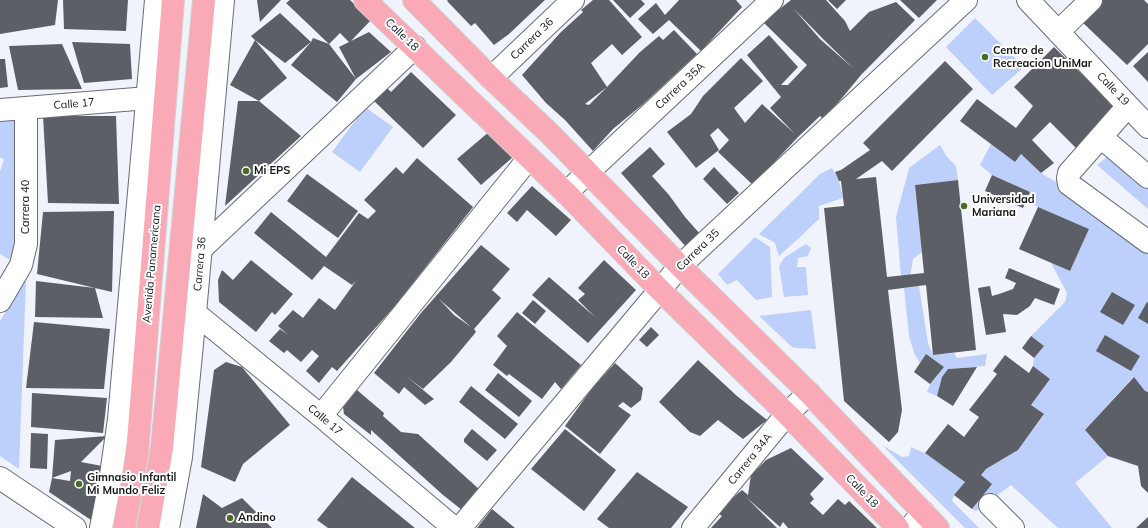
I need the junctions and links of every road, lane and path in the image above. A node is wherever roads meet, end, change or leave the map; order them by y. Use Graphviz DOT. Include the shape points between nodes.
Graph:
graph roads {
  1 [pos="156,0"];
  2 [pos="173,0"];
  3 [pos="223,0"];
  4 [pos="414,0"];
  5 [pos="573,0"];
  6 [pos="772,0"];
  7 [pos="966,0"];
  8 [pos="1028,0"];
  9 [pos="1091,0"];
  10 [pos="369,1"];
  11 [pos="204,4"];
  12 [pos="1058,32"];
  13 [pos="415,47"];
  14 [pos="491,78"];
  15 [pos="148,98"];
  16 [pos="1128,106"];
  17 [pos="26,108"];
  18 [pos="0,110"];
  19 [pos="1148,126"];
  20 [pos="1101,137"];
  21 [pos="529,158"];
  22 [pos="587,172"];
  23 [pos="1148,177"];
  24 [pos="566,193"];
  25 [pos="1148,242"];
  26 [pos="201,249"];
  27 [pos="680,266"];
  28 [pos="660,290"];
  29 [pos="0,301"];
  30 [pos="196,313"];
  31 [pos="809,393"];
  32 [pos="787,414"];
  33 [pos="321,416"];
  34 [pos="0,478"];
  35 [pos="990,505"];
  36 [pos="916,520"];
  37 [pos="76,528"];
  38 [pos="101,528"];
  39 [pos="124,528"];
  40 [pos="148,528"];
  41 [pos="168,528"];
  42 [pos="454,528"];
  43 [pos="460,528"];
  44 [pos="693,528"];
  45 [pos="898,528"];
  46 [pos="938,528"];
  47 [pos="1013,528"];
  1 -- 15 [label="street"];
  2 -- 39 [label="main road, Avenida Panamericana" via="137,454"];
  3 -- 26 [label="street, Carrera 36"];
  4 -- 14 [label="main road"];
  5 -- 14 [label="street, Carrera 36"];
  6 -- 22 [label="street, Carrera 35A"];
  7 -- 27 [label="street, Carrera 35"];
  8 -- 12 [label="street, Calle 19"];
  9 -- 12 [label="street"];
  10 -- 13 [label="main road, Calle 18"];
  11 -- 40 [label="main road" via="162,448"];
  12 -- 16 [label="street, Calle 19"];
  13 -- 21 [label="main road, Calle 18"];
  13 -- 26 [label="street"];
  14 -- 22 [label="main road"];
  15 -- 17 [label="street, Calle 17"];
  15 -- 38 [label="street" via="119,419"];
  16 -- 19 [label="street, Calle 19"];
  16 -- 20 [label="street"];
  17 -- 18 [label="street, Calle 17"];
  17 -- 29 [label="street, Carrera 40" via="26,244 21,265"];
  20 -- 23 [label="street"];
  20 -- 25 [label="street" via="1069,173 1070,184"];
  21 -- 24 [label="main road, Calle 18"];
  21 -- 33 [label="street"];
  22 -- 24 [label="street, Carrera 35A"];
  22 -- 27 [label="main road"];
  24 -- 28 [label="main road, Calle 18"];
  26 -- 30 [label="street, Carrera 36"];
  27 -- 28 [label="street, Carrera 35"];
  27 -- 31 [label="main road"];
  28 -- 32 [label="main road, Calle 18"];
  28 -- 43 [label="street, Carrera 35"];
  30 -- 33 [label="street, Calle 17"];
  30 -- 41 [label="street, Carrera 36" via="181,457"];
  31 -- 32 [label="street, Carrera 34A"];
  31 -- 36 [label="main road"];
  32 -- 44 [label="street, Carrera 34A"];
  32 -- 45 [label="main road, Calle 18"];
  33 -- 42 [label="street, Calle 17"];
  34 -- 37 [label="street"];
  35 -- 47 [label="street"];
  36 -- 46 [label="main road"];
}
